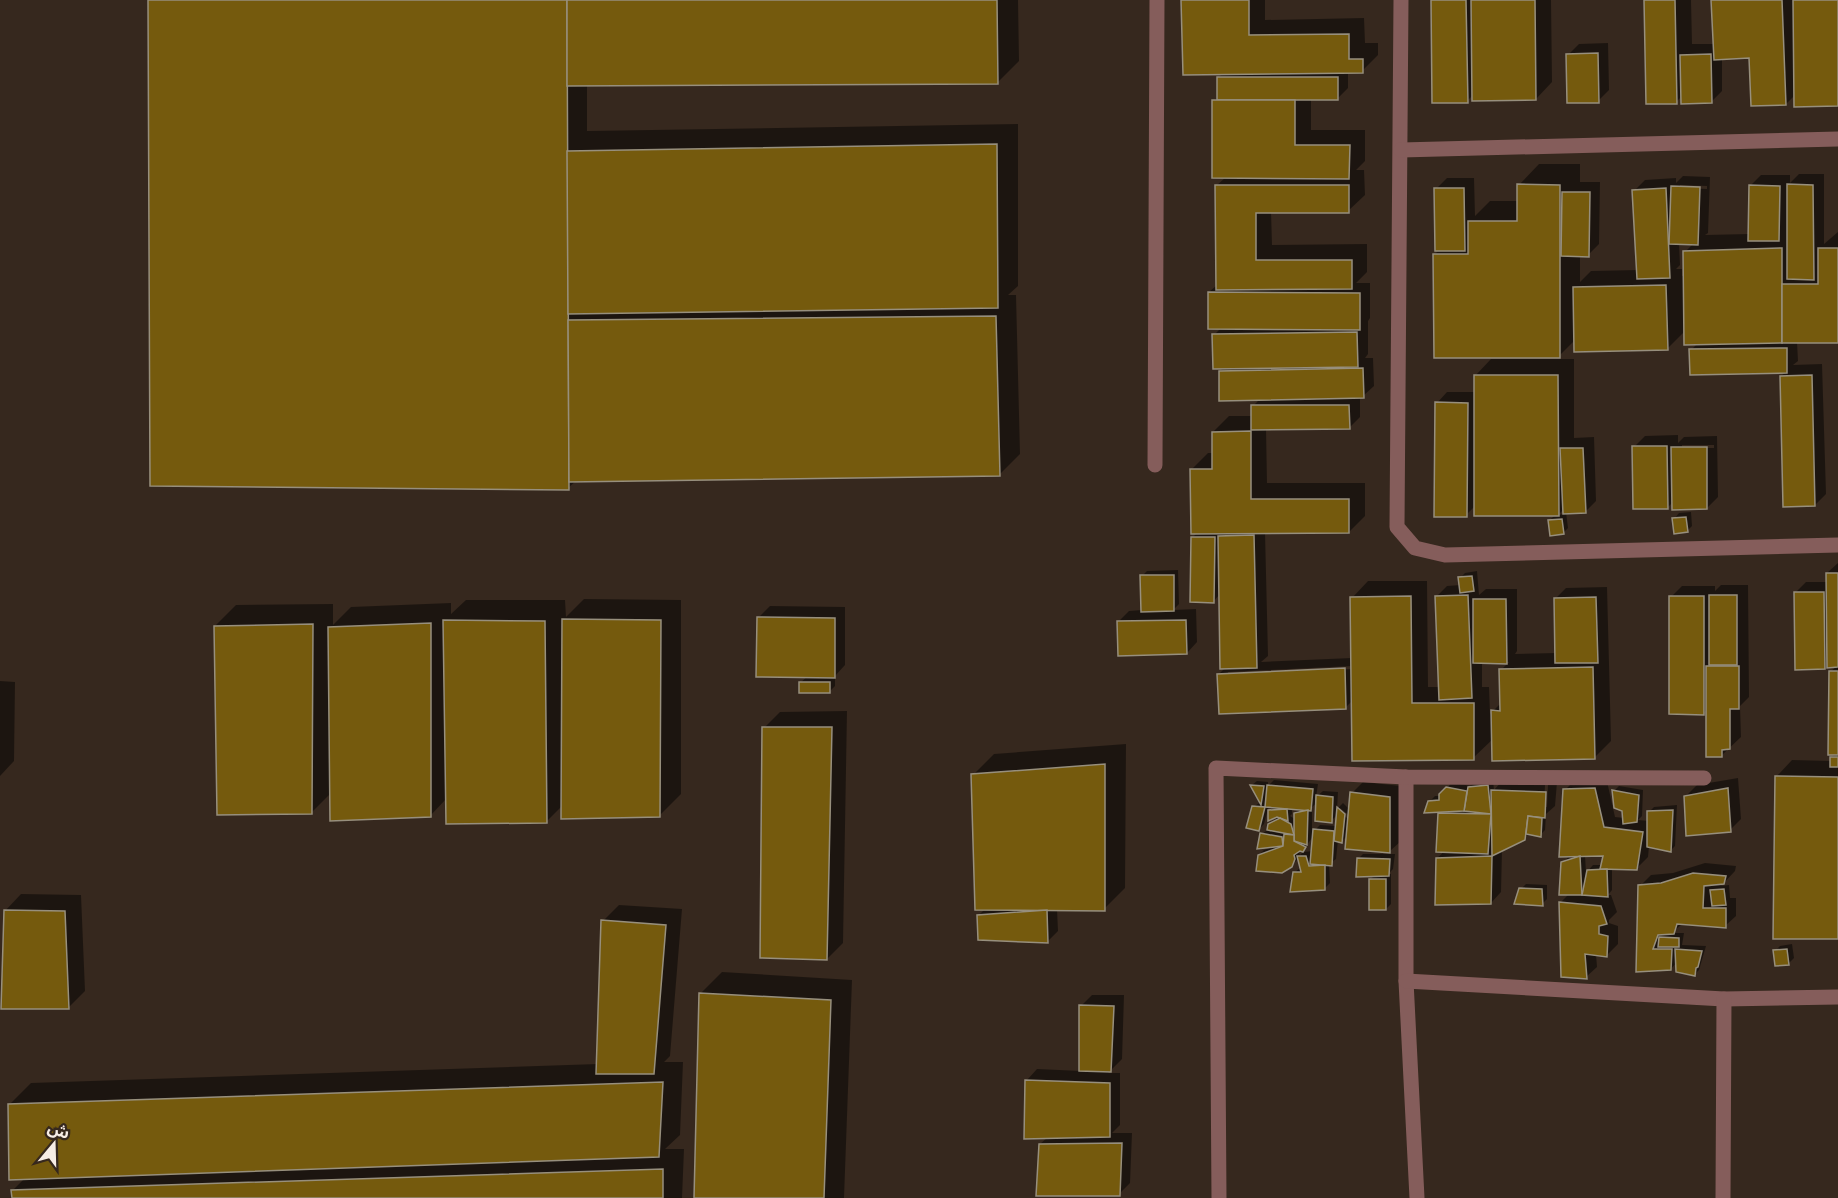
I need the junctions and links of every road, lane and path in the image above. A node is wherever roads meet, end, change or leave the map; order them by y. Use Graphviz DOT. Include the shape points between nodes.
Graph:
graph roads {
  1 [pos="1157,0"];
  2 [pos="1401,0"];
  3 [pos="1838,139"];
  4 [pos="1401,150"];
  5 [pos="1155,465"];
  6 [pos="1838,545"];
  7 [pos="1406,777"];
  8 [pos="1704,778"];
  9 [pos="1406,981"];
  10 [pos="1838,997"];
  11 [pos="1724,999"];
  12 [pos="1218,1198"];
  13 [pos="1417,1198"];
  14 [pos="1723,1198"];
  1 -- 5 [label="street"];
  2 -- 4 [label="street"];
  3 -- 4 [label="street"];
  4 -- 6 [label="street" via="1397,527 1415,548 1445,555"];
  7 -- 8 [label="street"];
  7 -- 9 [label="street"];
  7 -- 12 [label="street" via="1216,768"];
  9 -- 11 [label="street"];
  9 -- 13 [label="street"];
  10 -- 11 [label="street"];
  11 -- 14 [label="street"];
}
